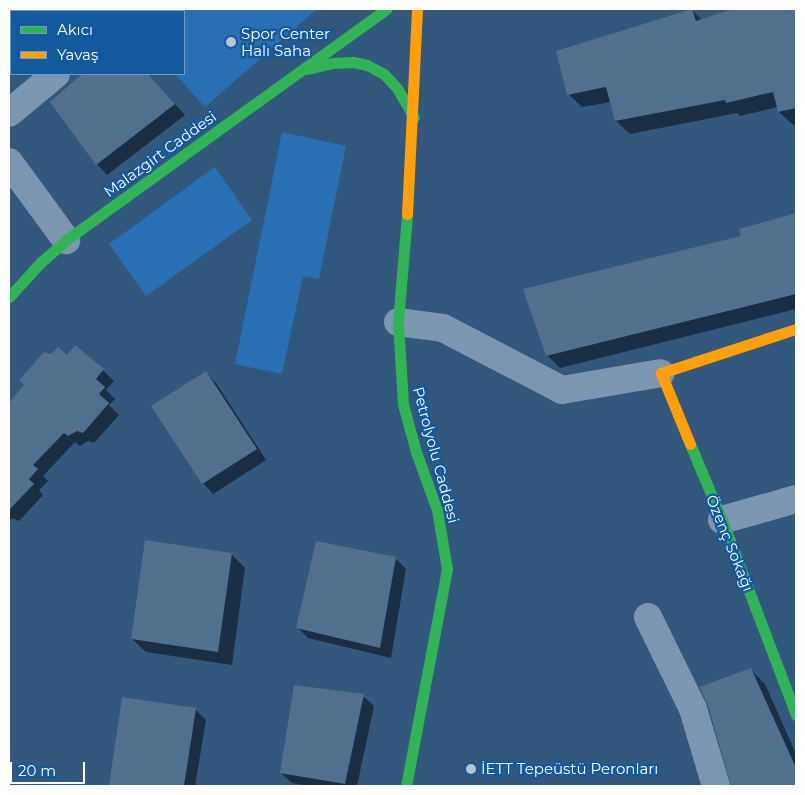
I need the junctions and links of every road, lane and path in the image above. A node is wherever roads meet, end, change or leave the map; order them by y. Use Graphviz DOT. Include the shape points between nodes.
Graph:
graph roads {
  1 [pos="386,9"];
  2 [pos="417,9"];
  3 [pos="361,13"];
  4 [pos="336,43"];
  5 [pos="299,72"];
  6 [pos="55,75"];
  7 [pos="9,113"];
  8 [pos="414,117"];
  9 [pos="9,162"];
  10 [pos="66,240"];
  11 [pos="9,297"];
  12 [pos="398,322"];
  13 [pos="796,329"];
  14 [pos="661,373"];
  15 [pos="796,499"];
  16 [pos="722,520"];
  17 [pos="648,616"];
  18 [pos="789,670"];
  19 [pos="796,715"];
  20 [pos="406,786"];
  21 [pos="716,786"];
  1 -- 4 [label="main road, Malazgirt Caddesi"];
  2 -- 8 [label="main road, Petrolyolu Caddesi"];
  3 -- 4 [label="main road, Malazgirt Caddesi"];
  4 -- 5 [label="main road, Malazgirt Caddesi"];
  5 -- 8 [label="main road" via="334,63 367,65 384,74 397,88"];
  5 -- 10 [label="main road, Malazgirt Caddesi"];
  6 -- 7 [label="street"];
  8 -- 12 [label="main road, Petrolyolu Caddesi"];
  9 -- 10 [label="street"];
  10 -- 11 [label="main road, Malazgirt Caddesi"];
  12 -- 14 [label="street" via="443,328 562,390"];
  12 -- 20 [label="main road, Petrolyolu Caddesi" via="403,404 437,510 448,569"];
  13 -- 14 [label="main road"];
  14 -- 16 [label="main road, Özenç Sokağı"];
  15 -- 16 [label="street"];
  16 -- 18 [label="main road, Özenç Sokağı"];
  17 -- 21 [label="street" via="692,709"];
  18 -- 19 [label="main road, Özenç Sokağı"];
}
